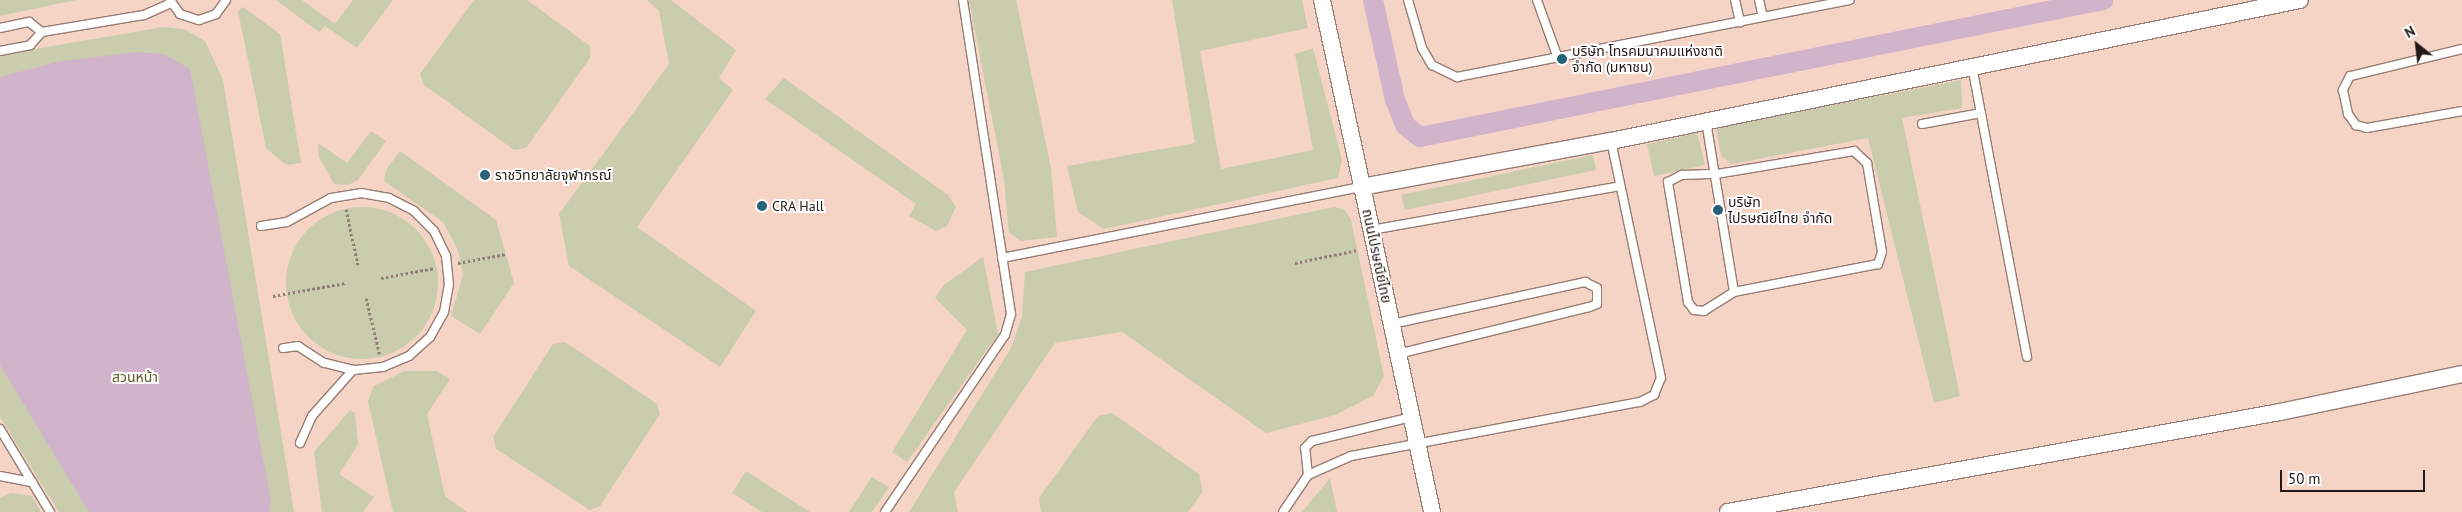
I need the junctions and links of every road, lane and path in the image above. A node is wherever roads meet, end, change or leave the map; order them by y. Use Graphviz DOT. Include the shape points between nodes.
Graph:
graph roads {
  1 [pos="226,0"];
  2 [pos="963,0"];
  3 [pos="1322,0"];
  4 [pos="1408,0"];
  5 [pos="1538,0"];
  6 [pos="1735,0"];
  7 [pos="1759,0"];
  8 [pos="1850,0"];
  9 [pos="2300,0"];
  10 [pos="170,1"];
  11 [pos="1763,17"];
  12 [pos="1740,22"];
  13 [pos="0,28"];
  14 [pos="42,32"];
  15 [pos="2462,49"];
  16 [pos="0,51"];
  17 [pos="1558,58"];
  18 [pos="1972,64"];
  19 [pos="2462,111"];
  20 [pos="1981,113"];
  21 [pos="1705,120"];
  22 [pos="1922,124"];
  23 [pos="1610,141"];
  24 [pos="1717,174"];
  25 [pos="1620,186"];
  26 [pos="1362,187"];
  27 [pos="344,196"];
  28 [pos="261,226"];
  29 [pos="1371,230"];
  30 [pos="1375,247"];
  31 [pos="1002,258"];
  32 [pos="1295,263"];
  33 [pos="358,265"];
  34 [pos="345,283"];
  35 [pos="1734,292"];
  36 [pos="274,296"];
  37 [pos="366,298"];
  38 [pos="1392,324"];
  39 [pos="283,348"];
  40 [pos="1398,354"];
  41 [pos="2027,357"];
  42 [pos="383,367"];
  43 [pos="353,370"];
  44 [pos="2462,374"];
  45 [pos="1412,417"];
  46 [pos="0,429"];
  47 [pos="300,443"];
  48 [pos="1417,444"];
  49 [pos="1308,475"];
  50 [pos="0,476"];
  51 [pos="32,482"];
  52 [pos="50,512"];
  53 [pos="885,512"];
  54 [pos="1283,512"];
  55 [pos="1432,512"];
  56 [pos="1728,512"];
  1 -- 10 [label="lane" via="216,14 198,20 180,14"];
  2 -- 31 [label="lane"];
  3 -- 26 [label="street, ถนนไปรษณีย์ไทย"];
  4 -- 17 [label="lane" via="1422,48 1441,73 1456,77"];
  5 -- 17 [label="lane"];
  6 -- 12 [label="lane"];
  7 -- 11 [label="lane"];
  8 -- 11 [label="lane"];
  9 -- 18 [label="street"];
  10 -- 14 [label="lane" via="144,15"];
  11 -- 12 [label="lane"];
  12 -- 17 [label="lane"];
  13 -- 14 [label="lane" via="29,22"];
  14 -- 16 [label="lane" via="30,45"];
  15 -- 19 [label="lane" via="2350,76 2343,90 2348,114 2356,125 2367,128"];
  18 -- 20 [label="lane"];
  18 -- 21 [label="street"];
  20 -- 22 [label="lane"];
  20 -- 41 [label="lane"];
  21 -- 23 [label="street"];
  21 -- 24 [label="lane"];
  23 -- 25 [label="lane"];
  23 -- 26 [label="street"];
  24 -- 35 [label="lane"];
  24 -- 35 [label="lane" via="1682,175 1668,182 1668,193 1688,302 1694,310 1704,311"];
  24 -- 35 [label="lane" via="1854,151 1866,164 1882,252 1882,258 1869,268"];
  25 -- 29 [label="lane"];
  25 -- 48 [label="lane" via="1660,378 1654,395 1640,402"];
  26 -- 29 [label="street, ถนนไปรษณีย์ไทย"];
  26 -- 31 [label="lane"];
  27 -- 28 [label="lane" via="331,198 287,222"];
  27 -- 33 [label="path"];
  27 -- 42 [label="lane" via="361,193 389,198 414,211 434,231 446,256 449,284 444,312 430,337 409,356"];
  29 -- 30 [label="street, ถนนไปรษณีย์ไทย"];
  30 -- 32 [label="path"];
  30 -- 38 [label="street, ถนนไปรษณีย์ไทย"];
  31 -- 53 [label="lane" via="1011,314 1005,335"];
  34 -- 36 [label="path"];
  37 -- 42 [label="path"];
  38 -- 40 [label="street, ถนนไปรษณีย์ไทย"];
  38 -- 40 [label="lane" via="1585,282 1597,288 1597,304 1589,307"];
  39 -- 43 [label="lane" via="298,346 324,363"];
  40 -- 45 [label="street, ถนนไปรษณีย์ไทย"];
  42 -- 43 [label="lane"];
  43 -- 47 [label="lane" via="312,416"];
  44 -- 56 [label="street" via="2280,412"];
  45 -- 48 [label="street, ถนนไปรษณีย์ไทย"];
  45 -- 49 [label="lane" via="1312,441 1305,448"];
  46 -- 51 [label="lane"];
  48 -- 49 [label="lane" via="1350,456"];
  48 -- 55 [label="street, ถนนไปรษณีย์ไทย"];
  49 -- 54 [label="lane"];
  50 -- 51 [label="lane"];
  51 -- 52 [label="lane"];
}
